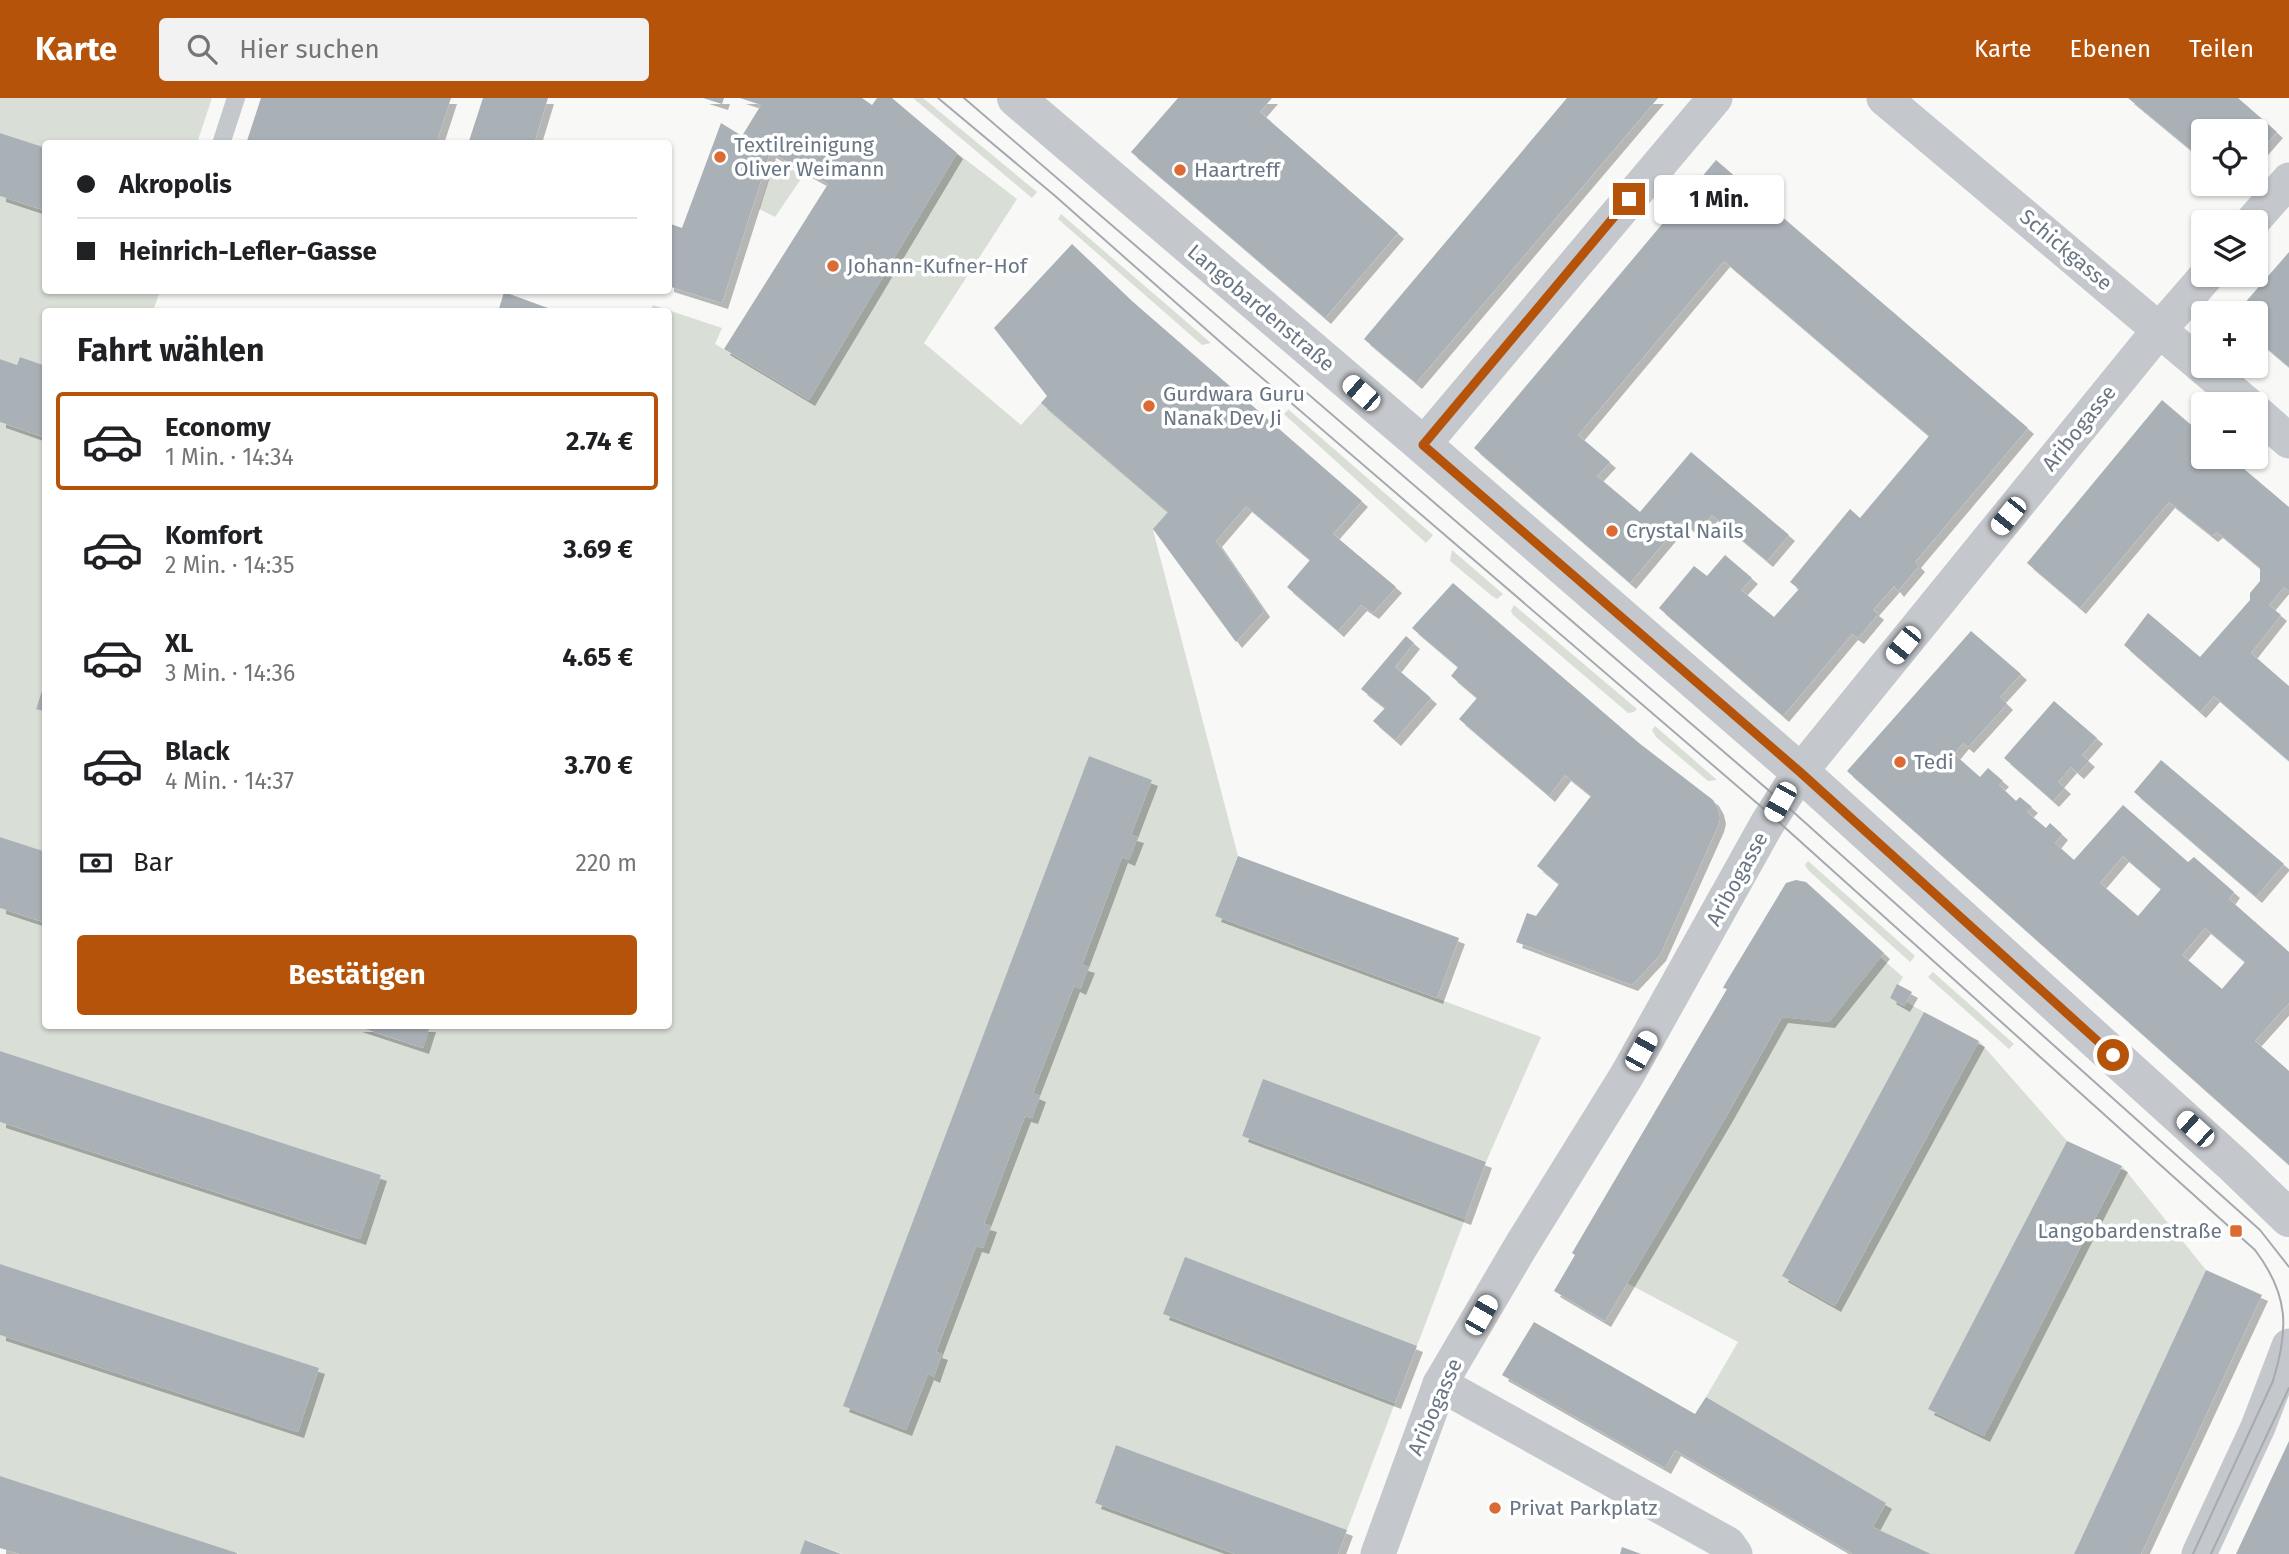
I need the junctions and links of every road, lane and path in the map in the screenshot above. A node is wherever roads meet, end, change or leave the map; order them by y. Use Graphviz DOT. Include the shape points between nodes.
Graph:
graph roads {
  1 [pos="236,98"];
  2 [pos="1715,98"];
  3 [pos="1884,98"];
  4 [pos="1028,102"];
  5 [pos="222,140"];
  6 [pos="2289,180"];
  7 [pos="2263,210"];
  8 [pos="2197,287"];
  9 [pos="2160,329"];
  10 [pos="2233,392"];
  11 [pos="2268,423"];
  12 [pos="2289,441"];
  13 [pos="1423,445"];
  14 [pos="1800,772"];
  15 [pos="2289,1218"];
  16 [pos="2289,1346"];
  17 [pos="1440,1384"];
  18 [pos="1378,1554"];
  19 [pos="1735,1554"];
  20 [pos="2199,1554"];
  1 -- 5 [label="lane"];
  2 -- 13 [label="street"];
  3 -- 9 [label="street, Schickgasse"];
  4 -- 13 [label="street, Langobardenstraße"];
  6 -- 7 [label="street"];
  8 -- 9 [label="street, Aribogasse"];
  9 -- 10 [label="street, Schickgasse"];
  9 -- 14 [label="street, Aribogasse"];
  11 -- 12 [label="street"];
  13 -- 14 [label="street, Langobardenstraße"];
  14 -- 15 [label="street, Langobardenstraße"];
  14 -- 17 [label="street, Aribogasse" via="1627,1074"];
  16 -- 20 [label="street" via="2258,1427"];
  17 -- 18 [label="street, Aribogasse"];
  17 -- 19 [label="street" via="1728,1544"];
}
